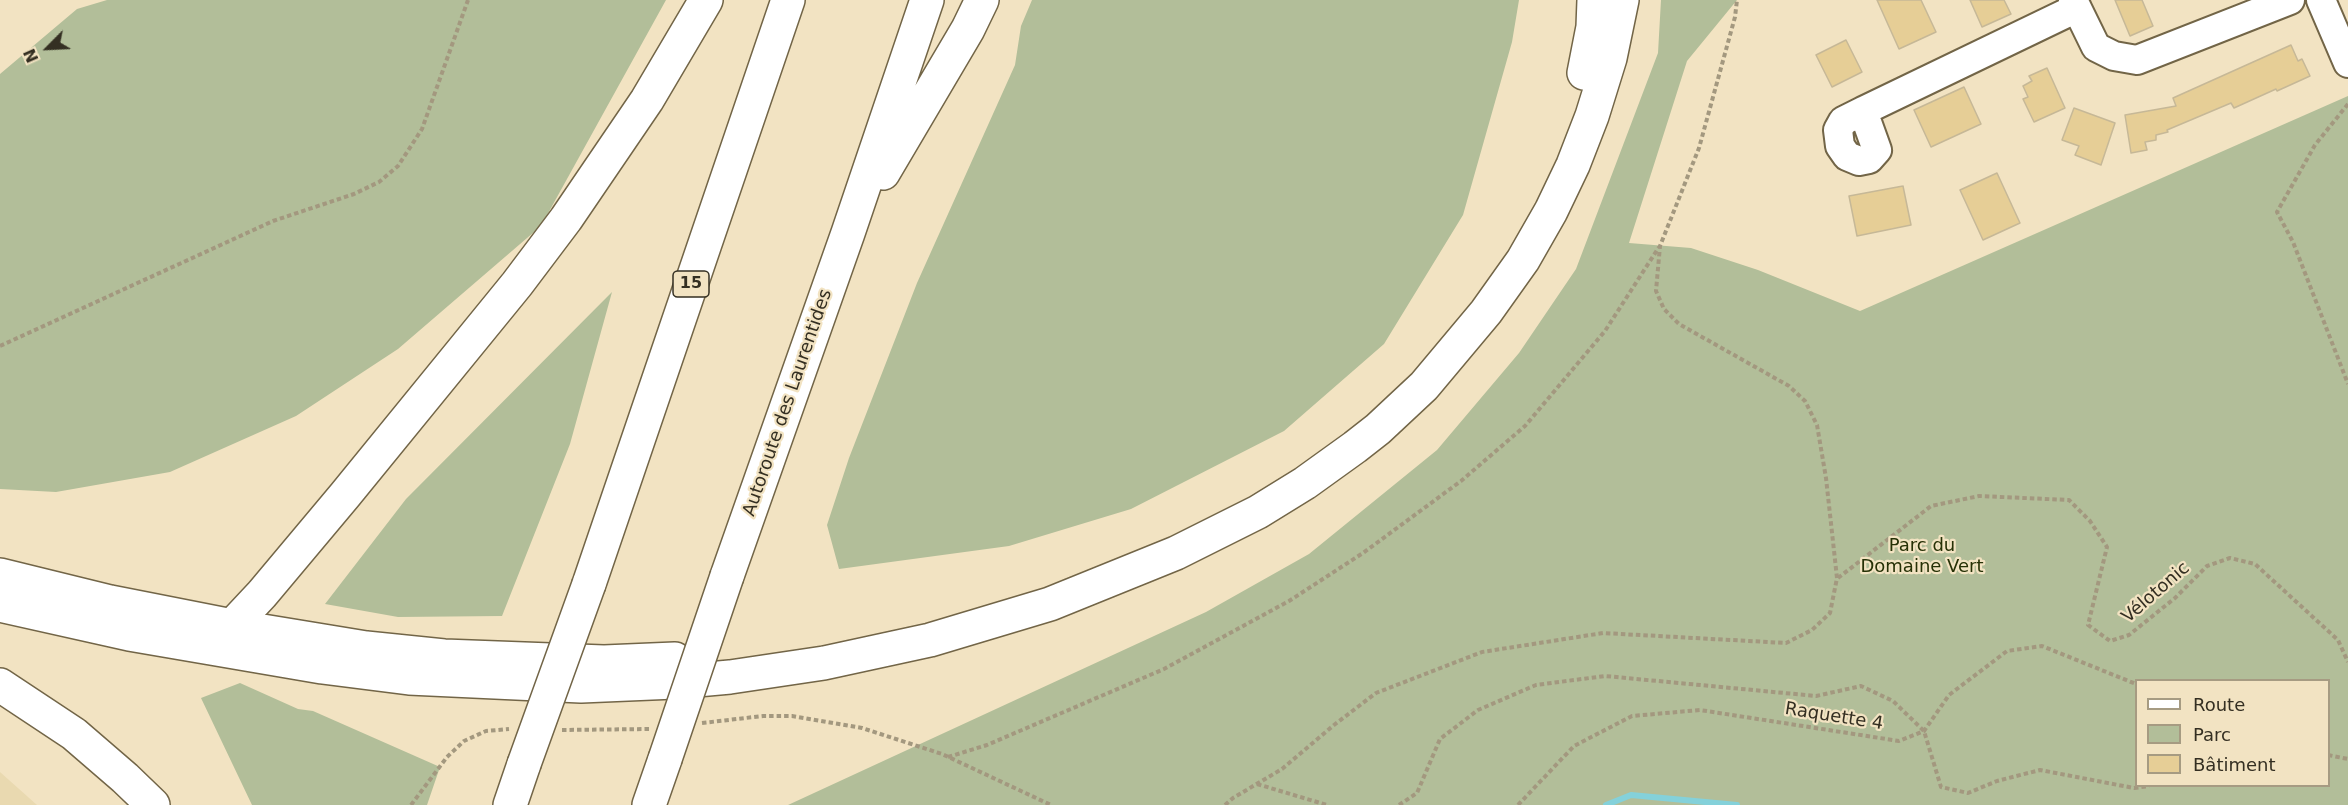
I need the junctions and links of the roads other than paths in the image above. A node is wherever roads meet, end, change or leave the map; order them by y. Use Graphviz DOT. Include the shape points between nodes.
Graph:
graph roads {
  1 [pos="706,0"];
  2 [pos="788,0"];
  3 [pos="927,0"];
  4 [pos="982,0"];
  5 [pos="1594,0"];
  6 [pos="1622,0"];
  7 [pos="2290,0"];
  8 [pos="2321,0"];
  9 [pos="2075,4"];
  10 [pos="2348,63"];
  11 [pos="1863,111"];
  12 [pos="848,232"];
  13 [pos="0,575"];
  14 [pos="0,605"];
  15 [pos="232,626"];
  16 [pos="0,685"];
  17 [pos="153,805"];
  18 [pos="510,805"];
  19 [pos="649,805"];
  1 -- 15 [label="main road" via="629,127 517,284"];
  2 -- 18 [label="main road, 15, bridge"];
  3 -- 12 [label="main road, Autoroute des Laurentides"];
  4 -- 12 [label="main road"];
  5 -- 15 [label="main road" via="1589,50 1564,130 1525,213 1467,304 1410,368 1344,429 1268,483 1198,520 1108,560 981,604 876,632 758,652 622,662 496,660 388,651"];
  6 -- 14 [label="main road" via="1593,116 1551,211 1486,312 1424,386 1355,447 1258,512 1176,553 1050,604 930,640 815,665 730,677 598,686 460,681 344,670 139,636"];
  7 -- 9 [label="street" via="2137,60 2114,56 2096,47"];
  8 -- 10 [label="street"];
  9 -- 11 [label="street"];
  12 -- 19 [label="main road, Autoroute des Laurentides, bridge" via="727,576 663,743"];
  13 -- 15 [label="main road"];
  16 -- 17 [label="main road" via="74,734"];
}
